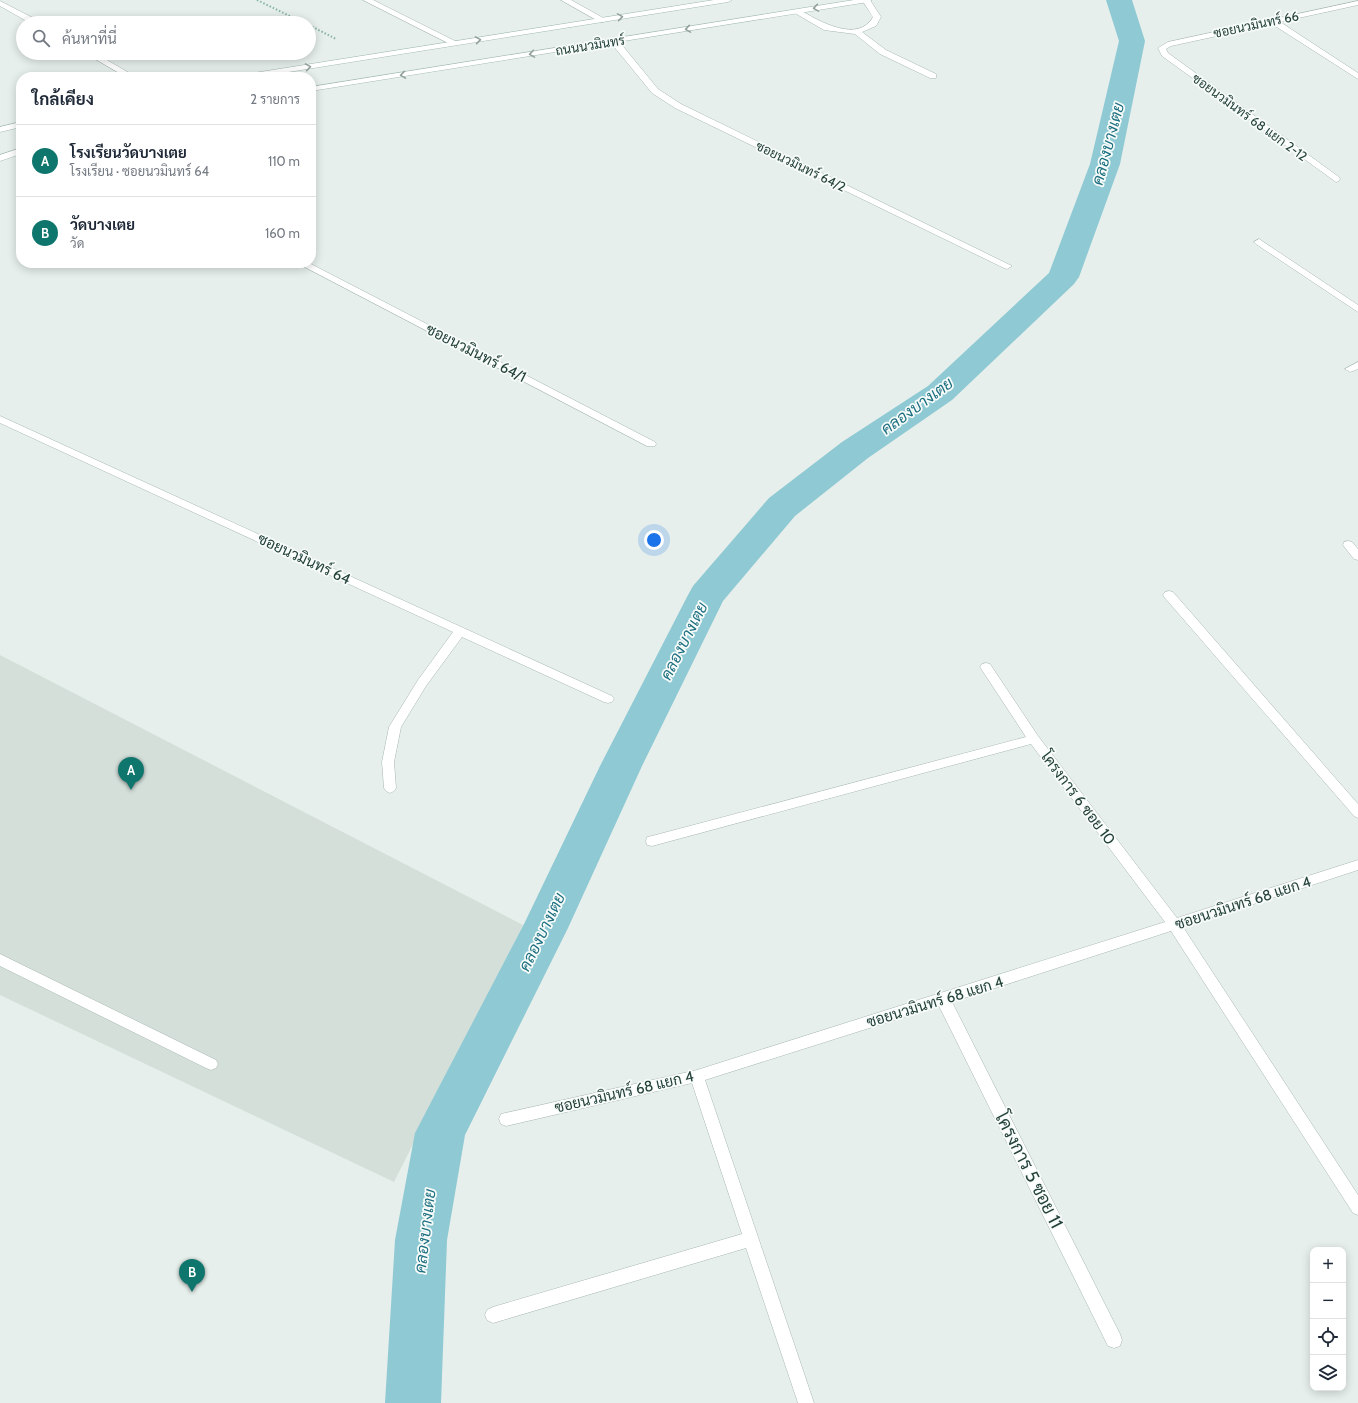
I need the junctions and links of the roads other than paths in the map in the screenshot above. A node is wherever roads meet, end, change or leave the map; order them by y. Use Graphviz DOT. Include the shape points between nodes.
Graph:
graph roads {
  1 [pos="367,0"];
  2 [pos="565,0"];
  3 [pos="728,0"];
  4 [pos="867,0"];
  5 [pos="0,3"];
  6 [pos="1358,3"];
  7 [pos="797,12"];
  8 [pos="23,16"];
  9 [pos="603,20"];
  10 [pos="1273,21"];
  11 [pos="857,32"];
  12 [pos="614,41"];
  13 [pos="455,43"];
  14 [pos="1165,54"];
  15 [pos="102,60"];
  16 [pos="123,72"];
  17 [pos="273,72"];
  18 [pos="933,76"];
  19 [pos="1358,77"];
  20 [pos="316,88"];
  21 [pos="16,125"];
  22 [pos="0,130"];
  23 [pos="16,153"];
  24 [pos="0,158"];
  25 [pos="1336,179"];
  26 [pos="1259,242"];
  27 [pos="1007,266"];
  28 [pos="312,268"];
  29 [pos="1358,309"];
  30 [pos="0,419"];
  31 [pos="650,444"];
  32 [pos="1348,546"];
  33 [pos="1358,556"];
  34 [pos="1168,595"];
  35 [pos="460,631"];
  36 [pos="986,667"];
  37 [pos="608,699"];
  38 [pos="1034,739"];
  39 [pos="390,788"];
  40 [pos="1358,813"];
  41 [pos="652,842"];
  42 [pos="1358,865"];
  43 [pos="1175,925"];
  44 [pos="0,960"];
  45 [pos="943,1000"];
  46 [pos="211,1064"];
  47 [pos="697,1076"];
  48 [pos="506,1119"];
  49 [pos="1358,1208"];
  50 [pos="751,1239"];
  51 [pos="493,1315"];
  52 [pos="1114,1340"];
  53 [pos="806,1403"];
  1 -- 13 [label="street"];
  2 -- 9 [label="street"];
  9 -- 3 [label="street, ถนนนวมินทร์, one-way"];
  4 -- 7 [label="street, ถนนนวมินทร์, one-way"];
  4 -- 11 [label="street" via="877,17 873,24"];
  5 -- 8 [label="street"];
  6 -- 10 [label="street, ซอยนวมินทร์ 66"];
  7 -- 11 [label="street" via="827,28"];
  7 -- 12 [label="street, ถนนนวมินทร์, one-way"];
  13 -- 9 [label="street, ถนนนวมินทร์, one-way"];
  10 -- 14 [label="street, ซอยนวมินทร์ 66" via="1168,44 1162,48"];
  10 -- 19 [label="street"];
  11 -- 18 [label="street" via="883,52"];
  12 -- 20 [label="street, ถนนนวมินทร์, one-way"];
  12 -- 27 [label="street, ซอยนวมินทร์ 64/2" via="655,91 678,106"];
  17 -- 13 [label="street, ถนนนวมินทร์, one-way"];
  14 -- 25 [label="street, ซอยนวมินทร์ 68 แยก 2-12"];
  15 -- 16 [label="street"];
  21 -- 22 [label="street"];
  23 -- 24 [label="street"];
  26 -- 29 [label="street"];
  28 -- 31 [label="street, ซอยนวมินทร์ 64/1"];
  30 -- 35 [label="street, ซอยนวมินทร์ 64"];
  32 -- 33 [label="street"];
  34 -- 40 [label="street"];
  35 -- 37 [label="street, ซอยนวมินทร์ 64"];
  35 -- 39 [label="street" via="422,683 395,727 388,762"];
  36 -- 38 [label="street, โครงการ 6 ซอย 10"];
  38 -- 41 [label="street"];
  38 -- 43 [label="street, โครงการ 6 ซอย 10"];
  42 -- 43 [label="street, ซอยนวมินทร์ 68 แยก 4"];
  43 -- 45 [label="street, ซอยนวมินทร์ 68 แยก 4"];
  43 -- 49 [label="street, โครงการ 6 ซอย 10"];
  44 -- 46 [label="street"];
  45 -- 47 [label="street, ซอยนวมินทร์ 68 แยก 4"];
  45 -- 52 [label="street, โครงการ 5 ซอย 11"];
  47 -- 48 [label="street, ซอยนวมินทร์ 68 แยก 4"];
  47 -- 50 [label="street"];
  50 -- 51 [label="street"];
  50 -- 53 [label="street"];
}
